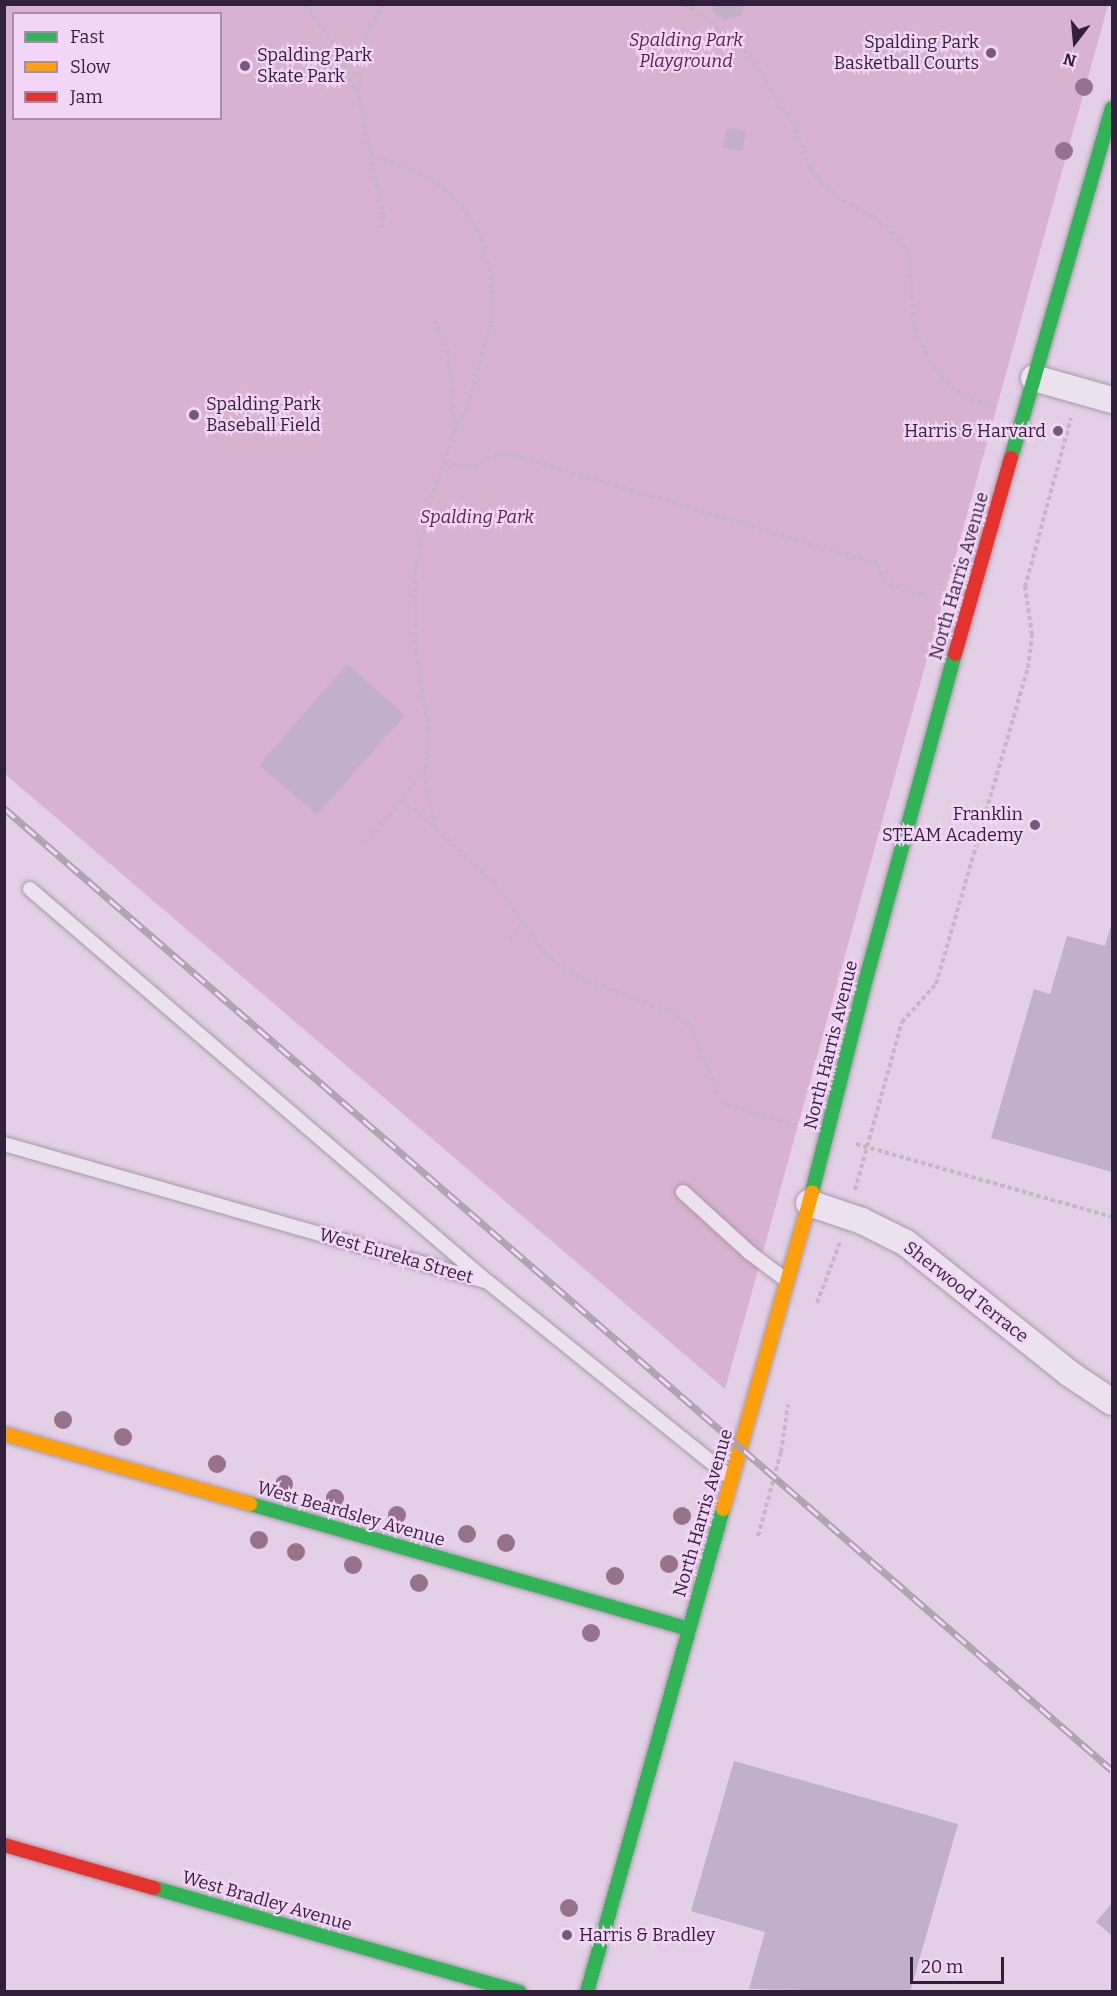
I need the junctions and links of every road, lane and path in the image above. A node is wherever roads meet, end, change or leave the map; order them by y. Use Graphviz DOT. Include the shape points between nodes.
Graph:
graph roads {
  1 [pos="306,4"];
  2 [pos="384,4"];
  3 [pos="684,4"];
  4 [pos="718,15"];
  5 [pos="712,23"];
  6 [pos="357,95"];
  7 [pos="1113,108"];
  8 [pos="370,153"];
  9 [pos="380,233"];
  10 [pos="434,321"];
  11 [pos="1034,378"];
  12 [pos="1113,400"];
  13 [pos="999,409"];
  14 [pos="1072,415"];
  15 [pos="455,431"];
  16 [pos="445,461"];
  17 [pos="933,598"];
  18 [pos="424,764"];
  19 [pos="401,800"];
  20 [pos="436,829"];
  21 [pos="364,843"];
  22 [pos="30,890"];
  23 [pos="524,923"];
  24 [pos="509,940"];
  25 [pos="799,1127"];
  26 [pos="4,1144"];
  27 [pos="856,1144"];
  28 [pos="867,1147"];
  29 [pos="683,1192"];
  30 [pos="854,1194"];
  31 [pos="809,1203"];
  32 [pos="1113,1217"];
  33 [pos="840,1242"];
  34 [pos="786,1280"];
  35 [pos="488,1282"];
  36 [pos="816,1306"];
  37 [pos="789,1402"];
  38 [pos="1113,1402"];
  39 [pos="4,1434"];
  40 [pos="731,1478"];
  41 [pos="758,1536"];
  42 [pos="688,1629"];
  43 [pos="4,1845"];
  44 [pos="519,1992"];
  45 [pos="587,1992"];
  1 -- 6 [label="path" via="338,50"];
  2 -- 6 [label="path" via="360,50"];
  3 -- 5 [label="path"];
  4 -- 5 [label="path"];
  5 -- 13 [label="path" via="750,56 796,129 810,168 820,182 899,237 910,259 914,322 925,354 940,377 963,396"];
  6 -- 8 [label="path"];
  7 -- 11 [label="street, North Harris Avenue"];
  8 -- 9 [label="path" via="384,217"];
  8 -- 15 [label="path" via="416,171 451,195 468,216 488,256 491,322 467,408"];
  10 -- 15 [label="path" via="450,361"];
  11 -- 12 [label="street"];
  11 -- 31 [label="street, North Harris Avenue" via="864,986"];
  14 -- 28 [label="path" via="1025,587 1032,634 1028,668 936,984 902,1022"];
  15 -- 16 [label="path"];
  16 -- 17 [label="path" via="475,468 497,454 514,455 878,564 889,584"];
  16 -- 18 [label="path" via="426,517 415,572 416,651 428,727"];
  18 -- 19 [label="path"];
  18 -- 20 [label="path"];
  19 -- 20 [label="path"];
  19 -- 21 [label="path"];
  20 -- 23 [label="path" via="495,883"];
  22 -- 35 [label="lane"];
  23 -- 24 [label="path"];
  23 -- 25 [label="path" via="545,953 568,972 686,1021 720,1099 727,1105"];
  26 -- 35 [label="lane, West Eureka Street"];
  27 -- 28 [label="path"];
  28 -- 30 [label="path"];
  28 -- 32 [label="path"];
  29 -- 34 [label="lane"];
  31 -- 34 [label="street, North Harris Avenue"];
  31 -- 38 [label="street, Sherwood Terrace" via="862,1221 906,1243 1070,1374"];
  33 -- 36 [label="path"];
  34 -- 40 [label="street, North Harris Avenue"];
  35 -- 40 [label="lane, West Eureka Street"];
  37 -- 41 [label="path" via="781,1452"];
  39 -- 42 [label="street, West Beardsley Avenue"];
  40 -- 42 [label="street, North Harris Avenue"];
  42 -- 45 [label="street, North Harris Avenue"];
  43 -- 44 [label="street, West Bradley Avenue"];
}
